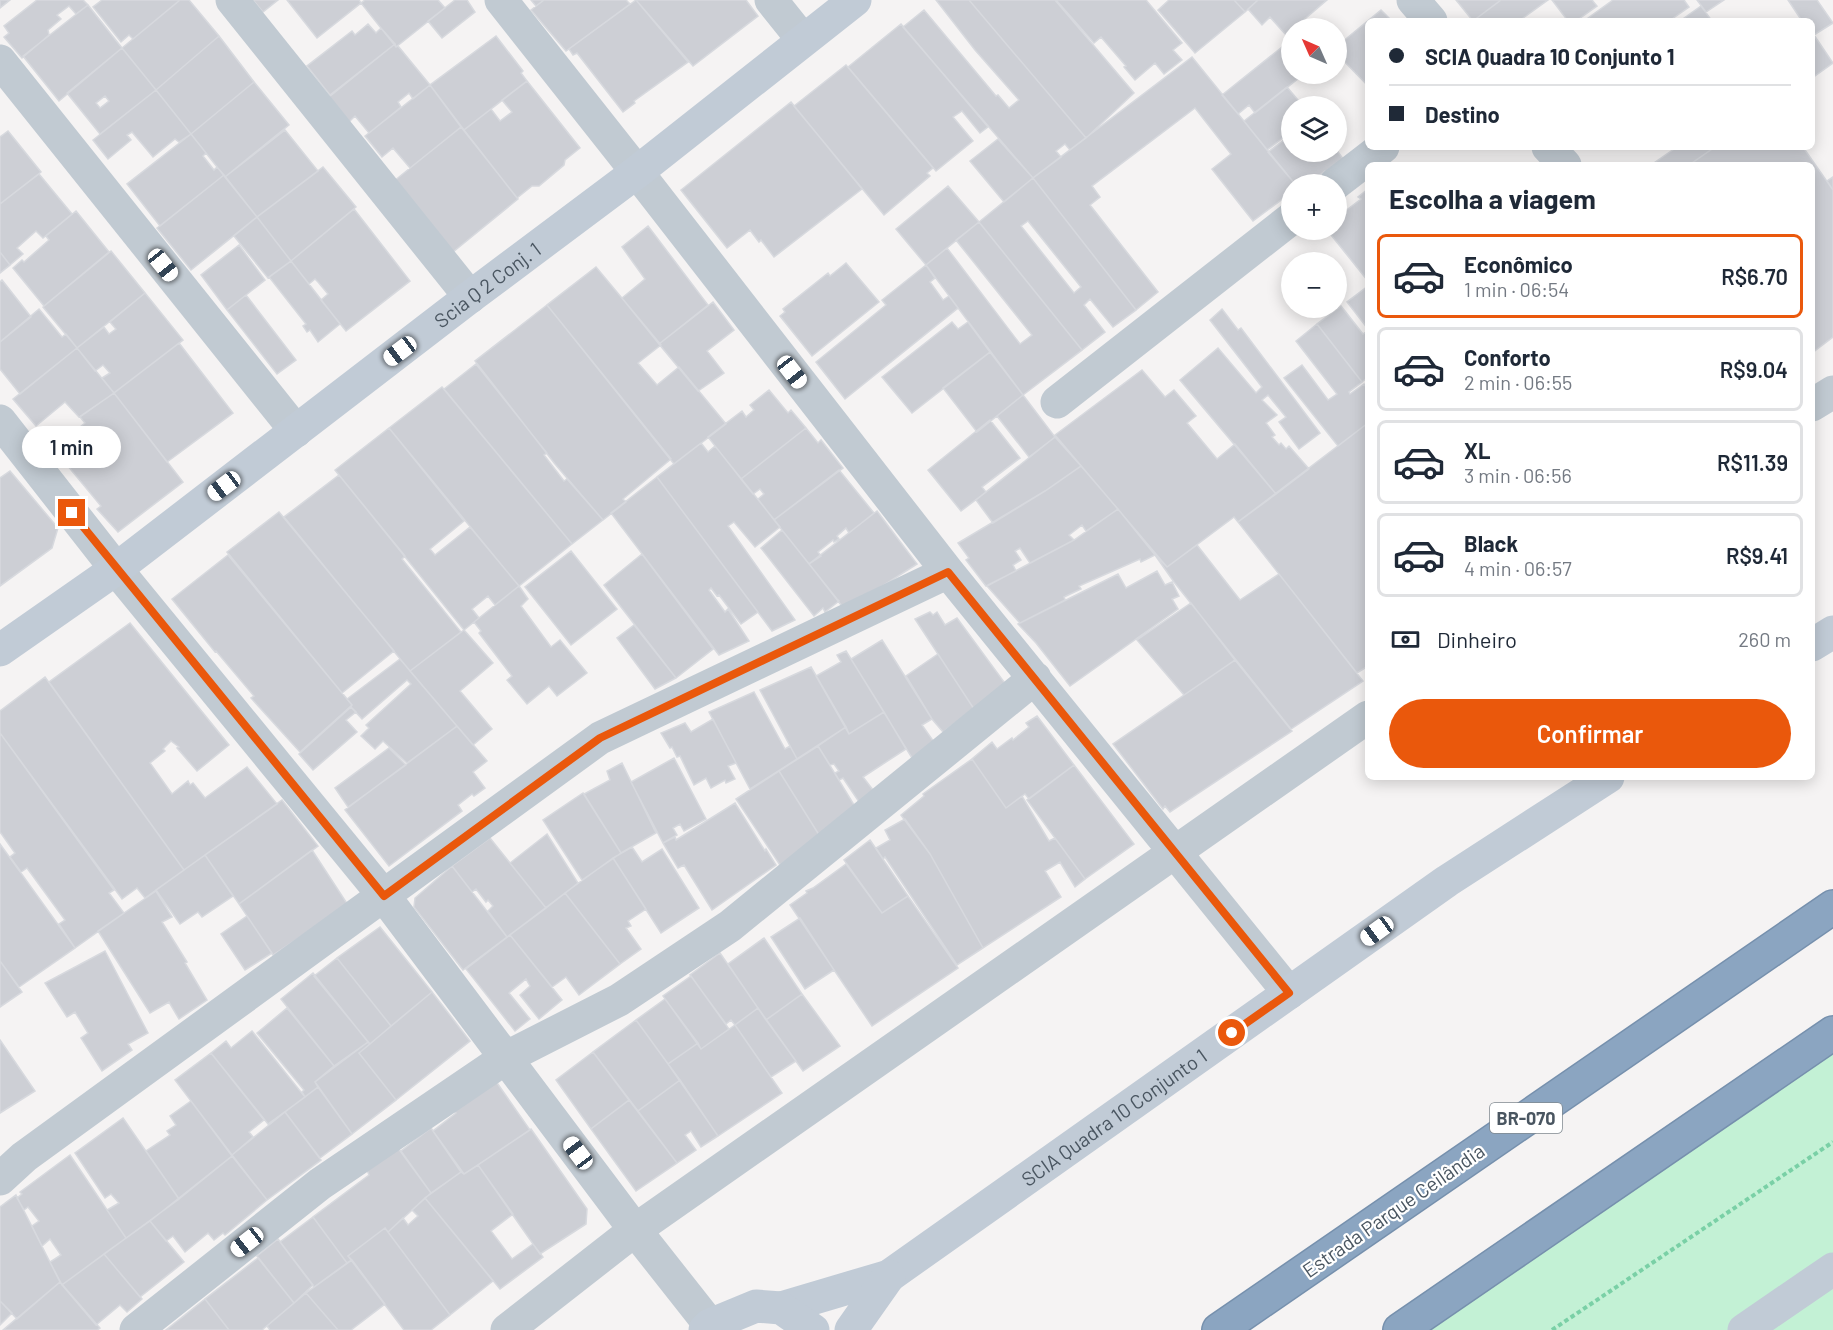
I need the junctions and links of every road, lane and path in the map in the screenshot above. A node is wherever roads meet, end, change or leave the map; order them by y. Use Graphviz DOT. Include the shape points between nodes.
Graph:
graph roads {
  1 [pos="232,0"];
  2 [pos="501,0"];
  3 [pos="771,0"];
  4 [pos="855,0"];
  5 [pos="1413,0"];
  6 [pos="1428,18"];
  7 [pos="803,40"];
  8 [pos="0,61"];
  9 [pos="1379,150"];
  10 [pos="1551,150"];
  11 [pos="1562,162"];
  12 [pos="637,172"];
  13 [pos="1347,175"];
  14 [pos="1281,228"];
  15 [pos="470,297"];
  16 [pos="1833,392"];
  17 [pos="1057,402"];
  18 [pos="1815,403"];
  19 [pos="0,421"];
  20 [pos="296,431"];
  21 [pos="116,568"];
  22 [pos="948,572"];
  23 [pos="1833,632"];
  24 [pos="1815,643"];
  25 [pos="0,650"];
  26 [pos="1035,678"];
  27 [pos="1365,719"];
  28 [pos="1603,780"];
  29 [pos="1176,852"];
  30 [pos="384,896"];
  31 [pos="1833,907"];
  32 [pos="1289,993"];
  33 [pos="1833,1033"];
  34 [pos="507,1057"];
  35 [pos="1833,1142"];
  36 [pos="0,1179"];
  37 [pos="635,1230"];
  38 [pos="1833,1269"];
  39 [pos="889,1276"];
  40 [pos="781,1308"];
  41 [pos="708,1327"];
  42 [pos="136,1330"];
  43 [pos="507,1330"];
  44 [pos="813,1330"];
  45 [pos="851,1330"];
  46 [pos="1219,1330"];
  47 [pos="1400,1330"];
  48 [pos="1552,1330"];
  49 [pos="1744,1330"];
  1 -- 15 [label="street"];
  2 -- 12 [label="street"];
  3 -- 7 [label="street"];
  4 -- 7 [label="street, Scia Q 2 Conj. 1"];
  5 -- 6 [label="street"];
  7 -- 12 [label="street, Scia Q 2 Conj. 1"];
  8 -- 20 [label="street"];
  9 -- 13 [label="street"];
  10 -- 11 [label="street"];
  12 -- 15 [label="street, Scia Q 2 Conj. 1"];
  12 -- 22 [label="street"];
  14 -- 17 [label="street"];
  15 -- 20 [label="street, Scia Q 2 Conj. 1"];
  16 -- 18 [label="street"];
  19 -- 21 [label="street"];
  20 -- 21 [label="street, Scia Q 2 Conj. 1"];
  21 -- 25 [label="street, Scia Q 2 Conj. 1"];
  21 -- 30 [label="street"];
  22 -- 26 [label="street"];
  22 -- 30 [label="street" via="600,738"];
  23 -- 24 [label="street"];
  26 -- 29 [label="street"];
  26 -- 34 [label="street" via="730,926 619,1000"];
  27 -- 29 [label="street"];
  28 -- 32 [label="street, SCIA Quadra 10 Conjunto 1" via="1447,881"];
  29 -- 32 [label="street"];
  29 -- 37 [label="street"];
  30 -- 34 [label="street"];
  30 -- 36 [label="street" via="24,1157"];
  31 -- 46 [label="highway, Estrada Parque Ceilândia / BR-070"];
  32 -- 39 [label="street, SCIA Quadra 10 Conjunto 1"];
  33 -- 47 [label="highway"];
  34 -- 37 [label="street"];
  34 -- 42 [label="street" via="320,1184"];
  35 -- 48 [label="path"];
  37 -- 41 [label="street"];
  37 -- 43 [label="street"];
  38 -- 49 [label="street"];
  39 -- 40 [label="street, SCIA Quadra 10 Conjunto 1"];
  39 -- 45 [label="street, SCIA Quadra 10 Conjunto 1"];
  40 -- 41 [label="street, SCIA Quadra 10 Conjunto 1" via="756,1306"];
  40 -- 44 [label="street"];
}
